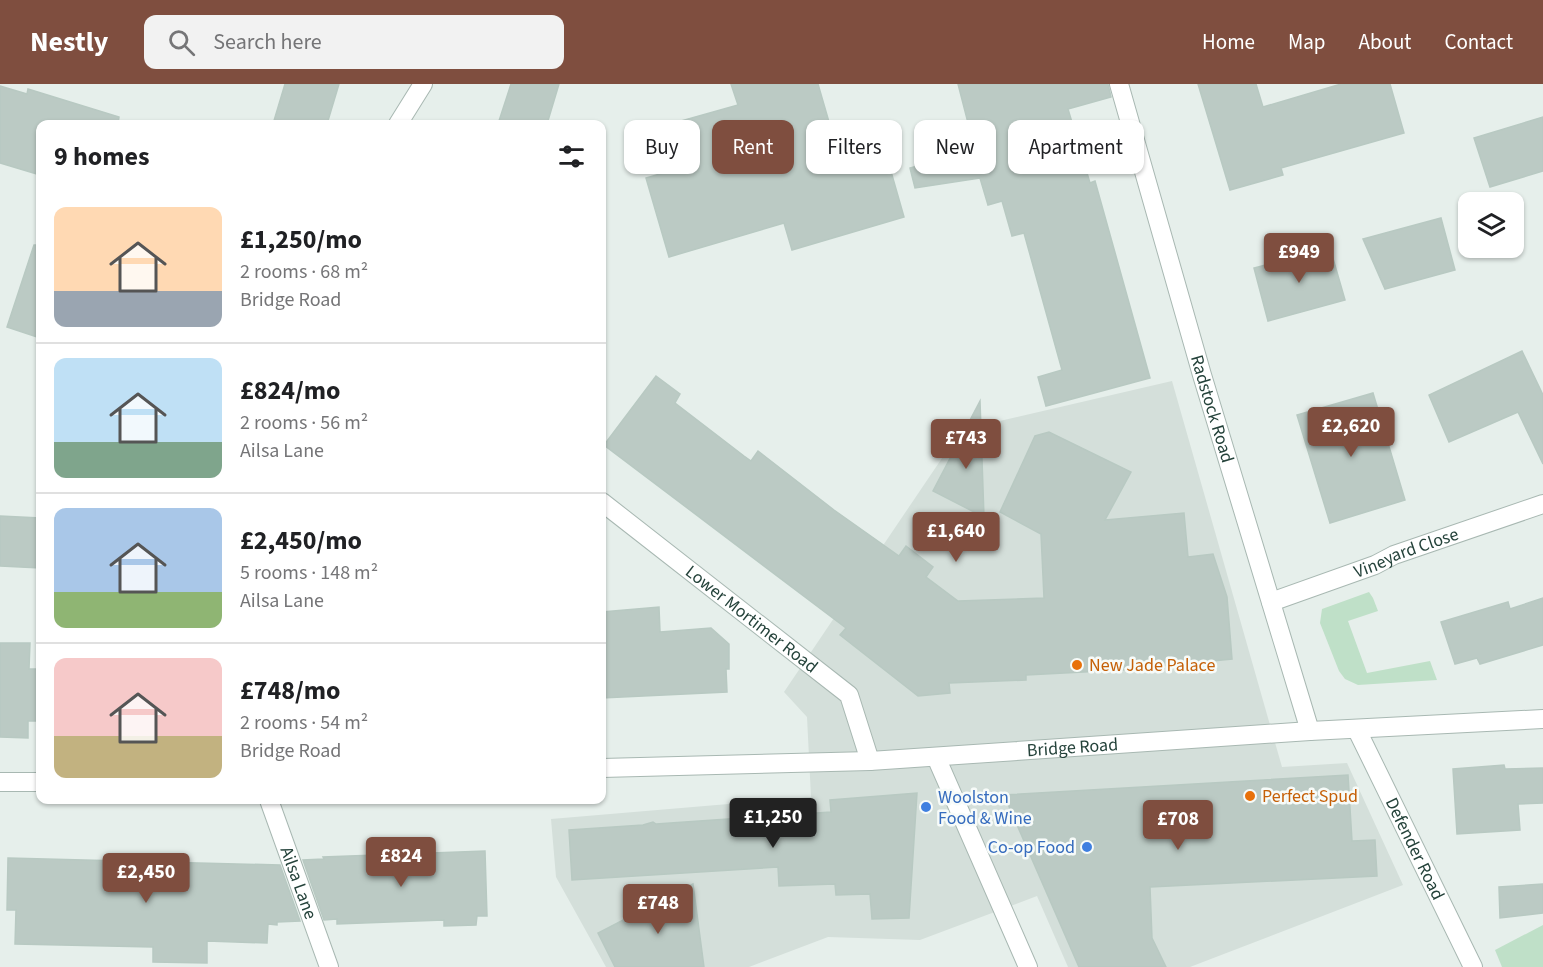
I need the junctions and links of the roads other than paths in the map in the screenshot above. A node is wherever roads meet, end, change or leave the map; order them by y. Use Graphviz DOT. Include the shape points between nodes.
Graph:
graph roads {
  1 [pos="423,84"];
  2 [pos="1119,84"];
  3 [pos="400,120"];
  4 [pos="1543,504"];
  5 [pos="606,505"];
  6 [pos="1271,602"];
  7 [pos="1543,718"];
  8 [pos="1357,730"];
  9 [pos="1310,731"];
  10 [pos="936,757"];
  11 [pos="870,761"];
  12 [pos="606,768"];
  13 [pos="0,782"];
  14 [pos="36,782"];
  15 [pos="270,804"];
  16 [pos="329,967"];
  17 [pos="1028,967"];
  18 [pos="1473,967"];
  1 -- 3 [label="street"];
  2 -- 6 [label="street, Radstock Road"];
  4 -- 6 [label="street, Vineyard Close"];
  5 -- 11 [label="street, Lower Mortimer Road" via="849,695"];
  6 -- 9 [label="street, Radstock Road"];
  7 -- 8 [label="street, Bridge Road"];
  8 -- 9 [label="street, Bridge Road"];
  8 -- 18 [label="street, Defender Road"];
  9 -- 10 [label="street, Bridge Road"];
  10 -- 11 [label="street, Bridge Road"];
  10 -- 17 [label="street"];
  11 -- 12 [label="street, Bridge Road"];
  13 -- 14 [label="street"];
  15 -- 16 [label="street, Ailsa Lane"];
}
